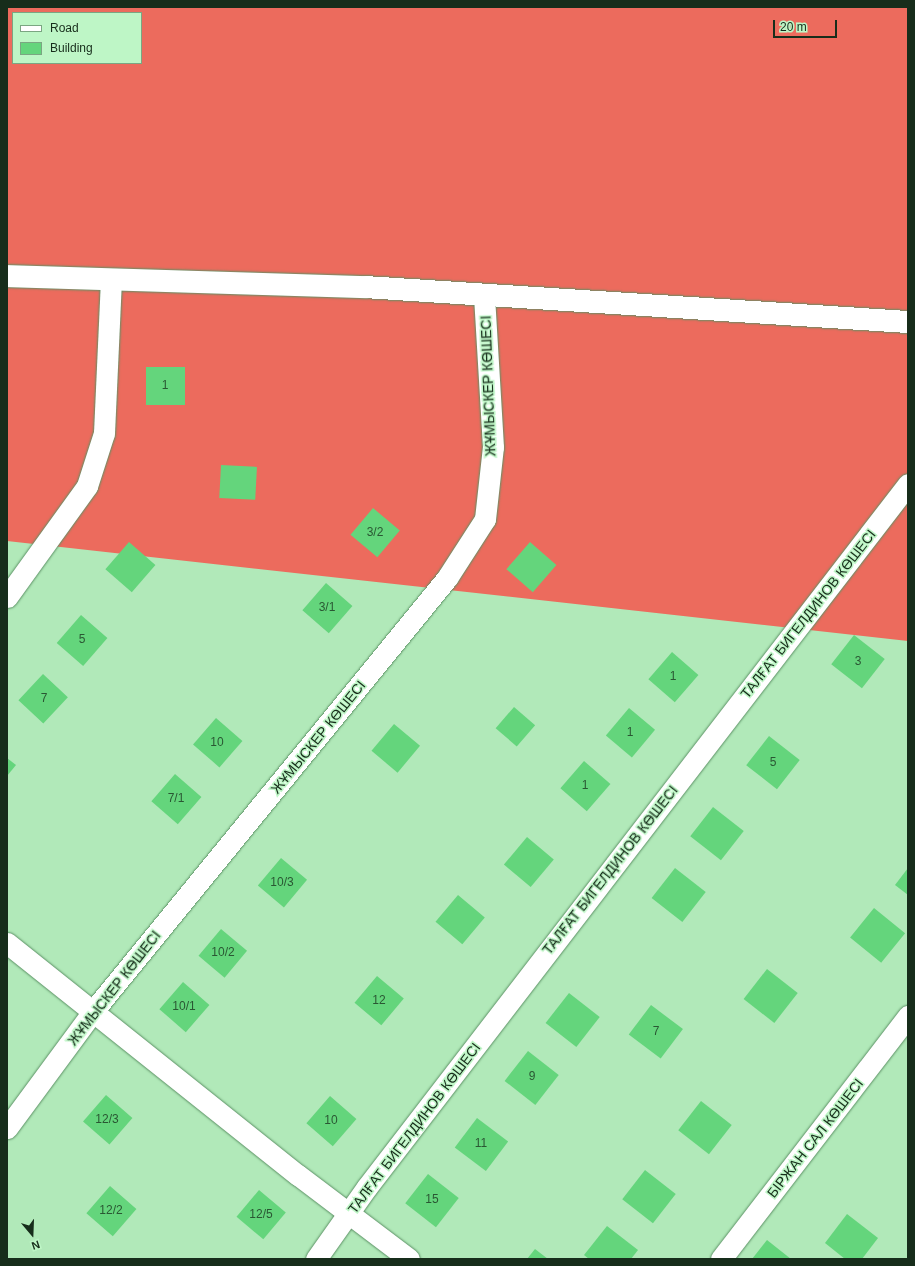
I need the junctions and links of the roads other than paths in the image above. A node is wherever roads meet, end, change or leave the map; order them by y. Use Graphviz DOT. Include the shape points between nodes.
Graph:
graph roads {
  1 [pos="7,276"];
  2 [pos="111,280"];
  3 [pos="484,295"];
  4 [pos="908,322"];
  5 [pos="908,484"];
  6 [pos="7,597"];
  7 [pos="7,943"];
  8 [pos="94,1010"];
  9 [pos="908,1016"];
  10 [pos="7,1128"];
  11 [pos="350,1213"];
  12 [pos="316,1259"];
  13 [pos="409,1259"];
  14 [pos="721,1259"];
  1 -- 2 [label="street"];
  2 -- 3 [label="street" via="365,286"];
  2 -- 6 [label="street" via="104,433 87,486"];
  3 -- 4 [label="street"];
  3 -- 8 [label="street, ЖҰМЫСКЕР КӨШЕСІ" via="493,447 485,519 447,578"];
  5 -- 11 [label="street, ТАЛҒАТ БИГЕЛДИНОВ КӨШЕСІ"];
  7 -- 8 [label="street"];
  8 -- 10 [label="street, ЖҰМЫСКЕР КӨШЕСІ"];
  8 -- 11 [label="street" via="298,1176"];
  9 -- 14 [label="street, БІРЖАН САЛ КӨШЕСІ"];
  11 -- 12 [label="street, ТАЛҒАТ БИГЕЛДИНОВ КӨШЕСІ"];
  11 -- 13 [label="street"];
}
